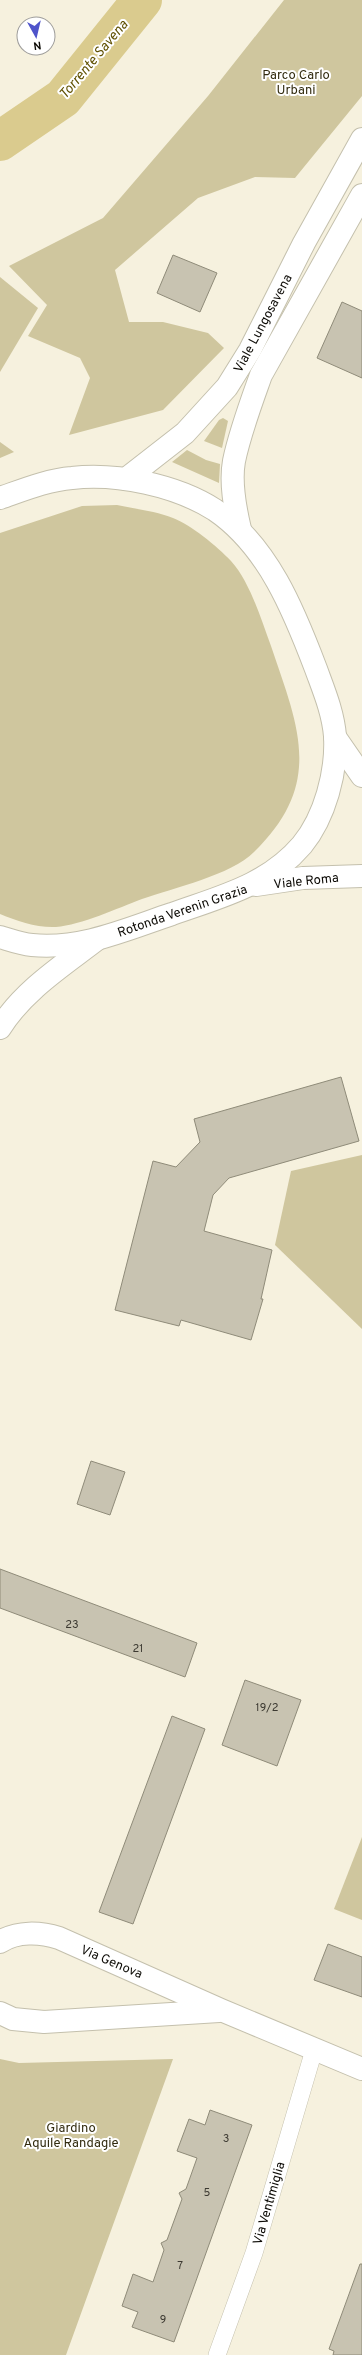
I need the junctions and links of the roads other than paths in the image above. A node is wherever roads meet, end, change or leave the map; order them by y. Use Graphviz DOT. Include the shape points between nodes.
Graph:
graph roads {
  1 [pos="362,139"];
  2 [pos="362,195"];
  3 [pos="126,479"];
  4 [pos="0,498"];
  5 [pos="240,529"];
  6 [pos="335,737"];
  7 [pos="362,776"];
  8 [pos="362,876"];
  9 [pos="251,886"];
  10 [pos="0,937"];
  11 [pos="97,940"];
  12 [pos="0,1028"];
  13 [pos="0,1942"];
  14 [pos="221,2010"];
  15 [pos="0,2012"];
  16 [pos="314,2050"];
  17 [pos="362,2070"];
  18 [pos="216,2355"];
  1 -- 3 [label="main road, Viale Lungosavena" via="304,243 250,350 227,387 185,433"];
  2 -- 5 [label="main road, Viale Lungosavena" via="261,375 234,462 234,502"];
  3 -- 4 [label="main road, Rotonda Verenin Grazia" via="73,478 46,482"];
  3 -- 5 [label="main road, Rotonda Verenin Grazia" via="155,485 194,499"];
  5 -- 6 [label="main road, Rotonda Verenin Grazia" via="280,586 302,633 332,711"];
  6 -- 7 [label="main road"];
  6 -- 9 [label="main road, Rotonda Verenin Grazia" via="333,770 316,823 302,845 284,863"];
  8 -- 9 [label="main road, Viale Roma" via="303,878"];
  9 -- 11 [label="main road, Rotonda Verenin Grazia"];
  10 -- 11 [label="main road, Rotonda Verenin Grazia" via="30,945"];
  11 -- 12 [label="main road" via="10,1011"];
  13 -- 14 [label="main road, Via Genova" via="26,1934 50,1935"];
  14 -- 15 [label="main road, Via Genova" via="44,2022 13,2019"];
  14 -- 16 [label="main road, Via Genova"];
  16 -- 17 [label="main road, Via Genova"];
  16 -- 18 [label="street, Via Ventimiglia" via="254,2253"];
}
